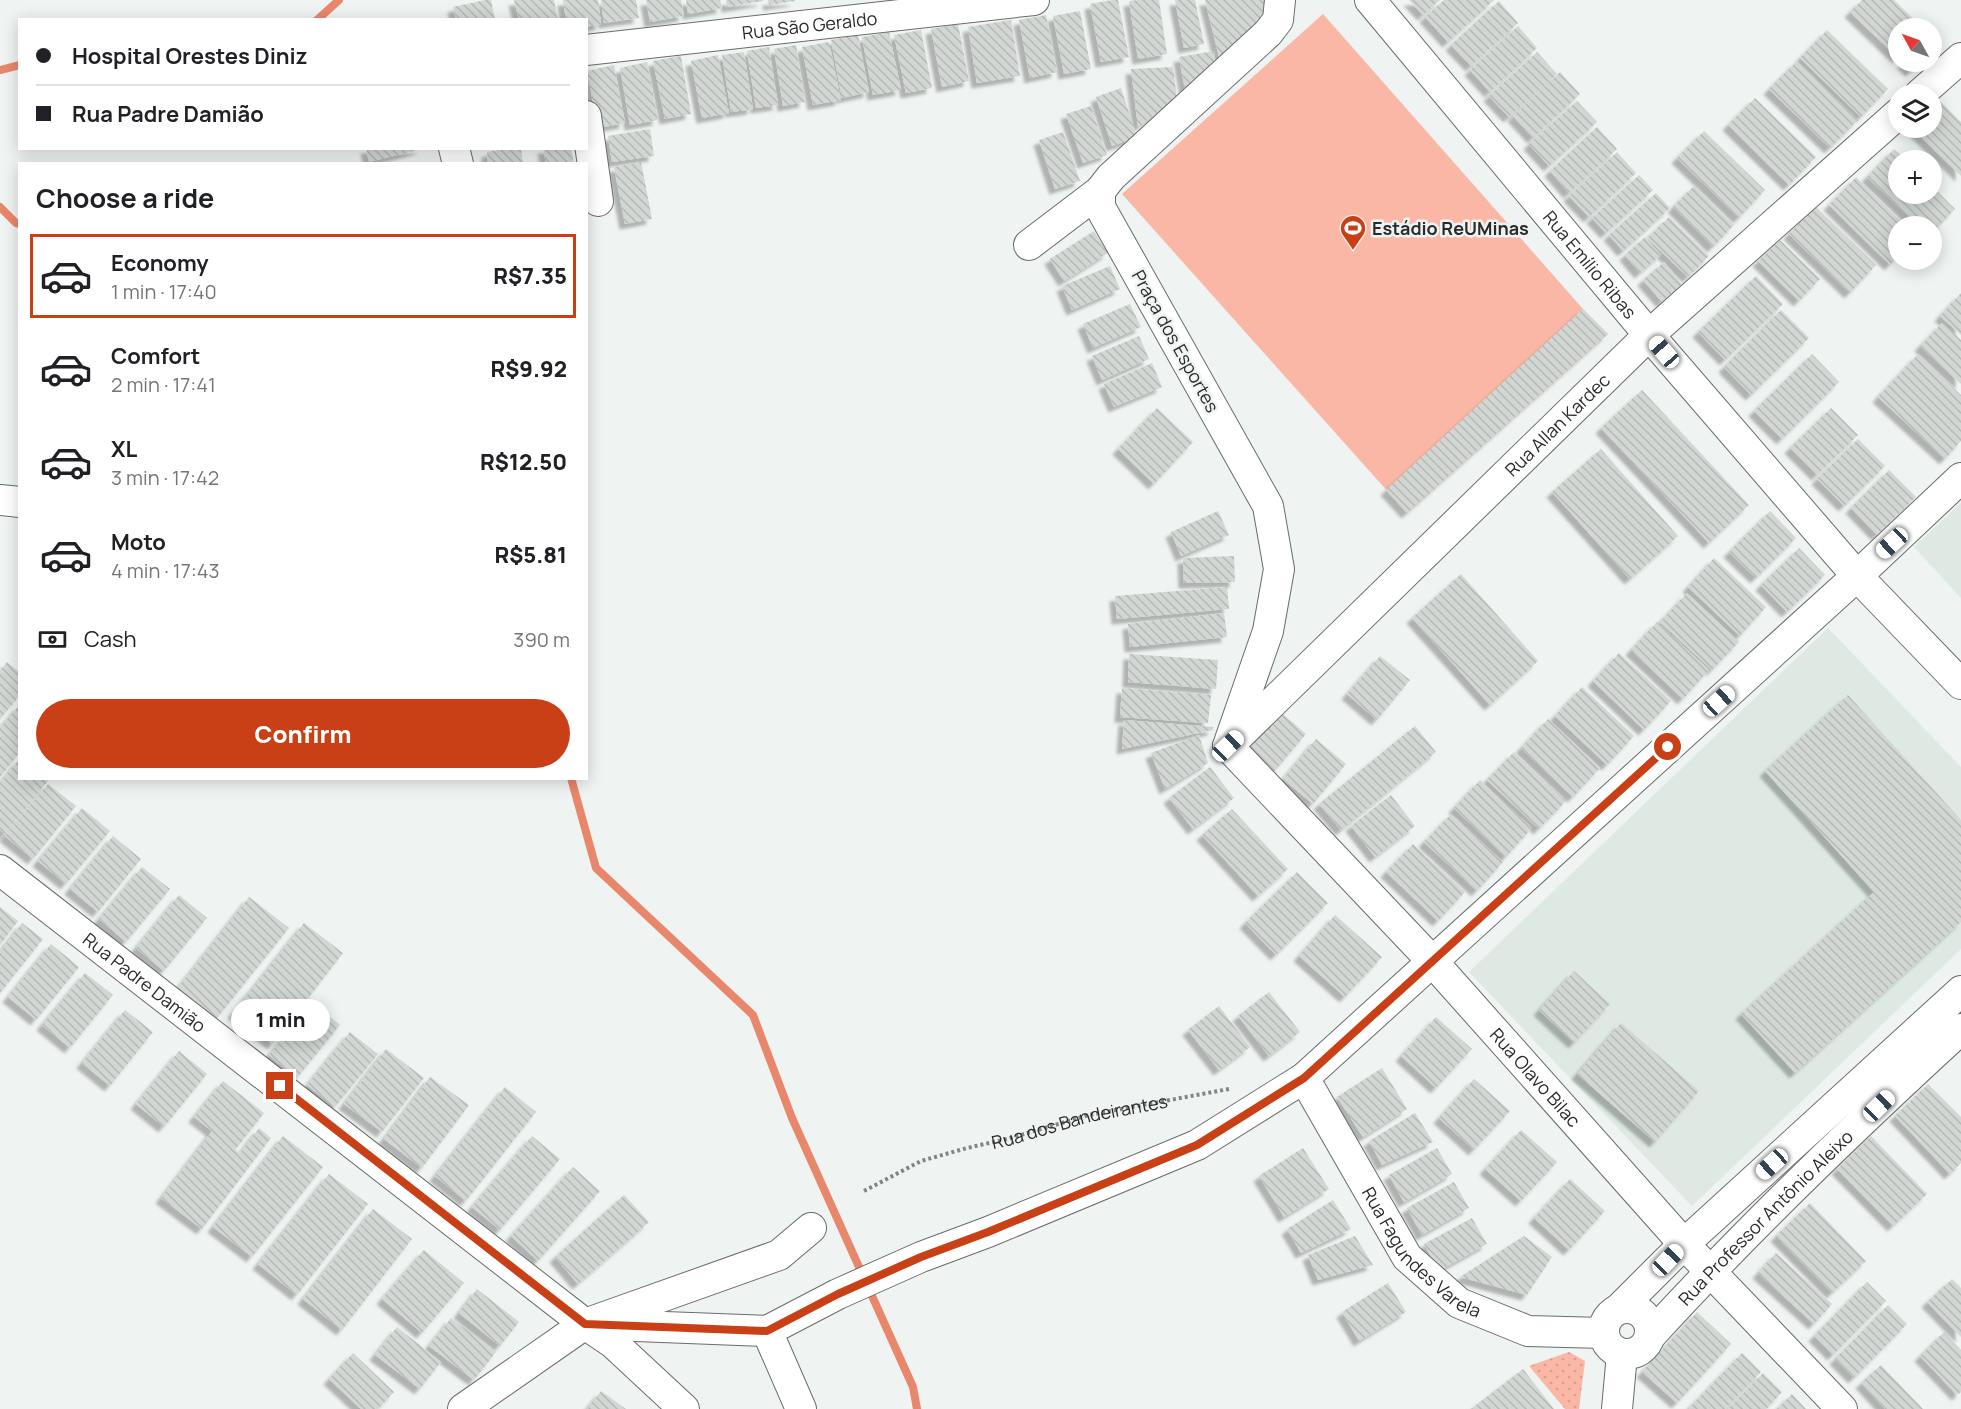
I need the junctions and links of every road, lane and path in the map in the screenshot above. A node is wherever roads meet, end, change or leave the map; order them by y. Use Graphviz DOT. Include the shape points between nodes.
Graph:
graph roads {
  1 [pos="1034,0"];
  2 [pos="1280,0"];
  3 [pos="1370,0"];
  4 [pos="588,50"];
  5 [pos="1961,58"];
  6 [pos="1931,84"];
  7 [pos="1888,123"];
  8 [pos="588,130"];
  9 [pos="1100,191"];
  10 [pos="598,201"];
  11 [pos="1029,245"];
  12 [pos="1649,335"];
  13 [pos="1961,478"];
  14 [pos="0,500"];
  15 [pos="18,502"];
  16 [pos="1857,576"];
  17 [pos="1961,684"];
  18 [pos="1228,746"];
  19 [pos="0,870"];
  20 [pos="1432,961"];
  21 [pos="1961,991"];
  22 [pos="1961,1029"];
  23 [pos="1304,1078"];
  24 [pos="1886,1080"];
  25 [pos="1239,1087"];
  26 [pos="864,1191"];
  27 [pos="811,1228"];
  28 [pos="1684,1244"];
  29 [pos="1709,1271"];
  30 [pos="585,1324"];
  31 [pos="767,1331"];
  32 [pos="1615,1332"];
  33 [pos="1651,1335"];
  34 [pos="463,1409"];
  35 [pos="684,1409"];
  36 [pos="801,1409"];
  37 [pos="1617,1409"];
  38 [pos="1842,1409"];
  1 -- 4 [label="street, Rua São Geraldo"];
  2 -- 9 [label="street" via="1278,20 1268,33"];
  3 -- 12 [label="street, Rua Emílio Ribas"];
  5 -- 6 [label="street"];
  7 -- 12 [label="street, Rua Allan Kardec"];
  8 -- 10 [label="street"];
  9 -- 11 [label="street"];
  9 -- 18 [label="street, Praça dos Esportes" via="1100,207 1268,506 1279,568 1268,631"];
  12 -- 16 [label="street, Rua Emílio Ribas"];
  12 -- 18 [label="street, Rua Allan Kardec"];
  13 -- 16 [label="street"];
  14 -- 15 [label="street"];
  16 -- 17 [label="street, Rua Emílio Ribas"];
  16 -- 20 [label="street"];
  18 -- 20 [label="street, Rua Olavo Bilac"];
  19 -- 30 [label="street, Rua Padre Damião"];
  20 -- 23 [label="street"];
  20 -- 28 [label="street, Rua Olavo Bilac"];
  21 -- 24 [label="street, Rua Professor Antônio Aleixo"];
  22 -- 24 [label="street, Rua Professor Antônio Aleixo"];
  23 -- 31 [label="street" via="1197,1145 921,1257"];
  23 -- 32 [label="street, Rua Fagundes Varela" via="1407,1257 1459,1302 1528,1331"];
  24 -- 28 [label="street, Rua Professor Antônio Aleixo"];
  24 -- 29 [label="street, Rua Professor Antônio Aleixo"];
  25 -- 26 [label="path, Rua dos Bandeirantes" via="1089,1115 967,1148 921,1161"];
  27 -- 30 [label="street" via="779,1255"];
  28 -- 29 [label="street, Rua Olavo Bilac"];
  28 -- 32 [label="street, Rua Professor Antônio Aleixo"];
  29 -- 33 [label="street, Rua Professor Antônio Aleixo"];
  29 -- 38 [label="street, Rua Olavo Bilac"];
  30 -- 31 [label="street"];
  30 -- 34 [label="street"];
  30 -- 35 [label="street, Rua Padre Damião" via="613,1343"];
  31 -- 36 [label="street"];
  32 -- 33 [label="street, Rua Professor Antônio Aleixo" via="1635,1354"];
  32 -- 33 [label="street" via="1630,1308 1649,1322"];
  32 -- 37 [label="street"];
}
